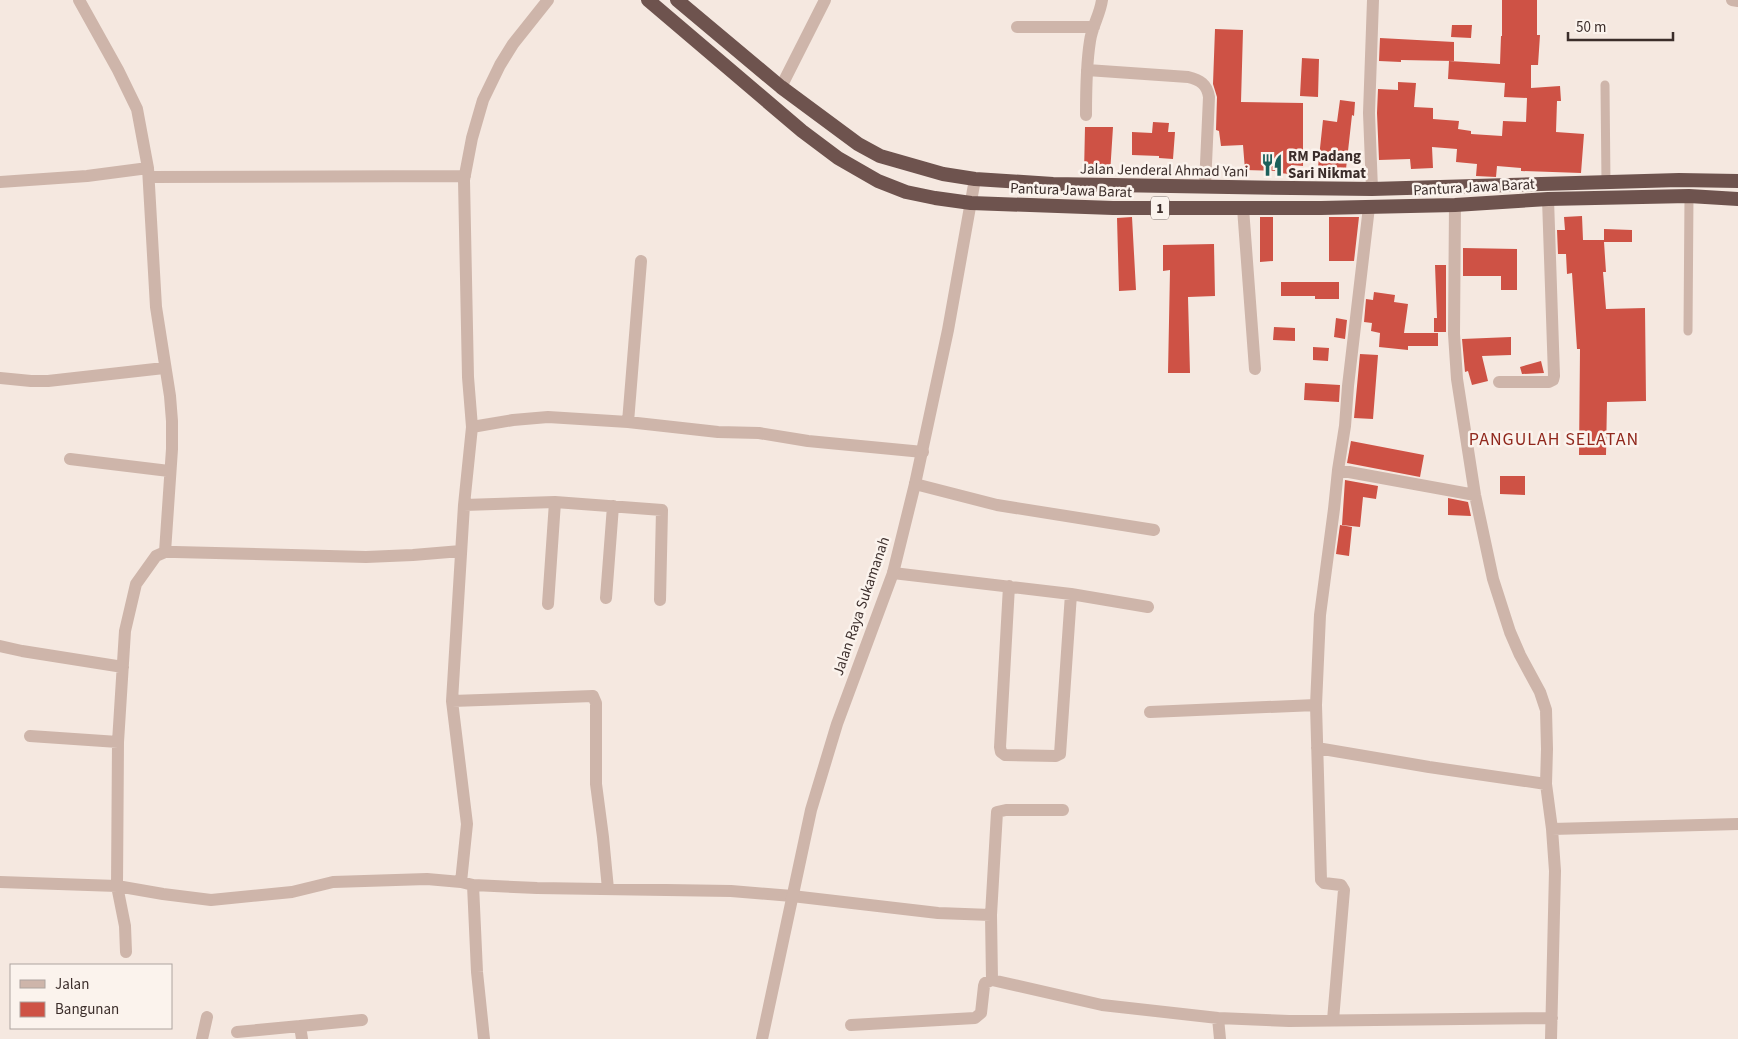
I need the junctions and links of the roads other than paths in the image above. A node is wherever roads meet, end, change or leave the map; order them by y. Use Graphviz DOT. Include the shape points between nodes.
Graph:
graph roads {
  1 [pos="79,0"];
  2 [pos="548,0"];
  3 [pos="648,0"];
  4 [pos="676,0"];
  5 [pos="825,0"];
  6 [pos="1102,0"];
  7 [pos="1373,0"];
  8 [pos="1732,0"];
  9 [pos="1738,0"];
  10 [pos="1017,27"];
  11 [pos="1094,27"];
  12 [pos="1087,70"];
  13 [pos="1606,85"];
  14 [pos="781,87"];
  15 [pos="1086,116"];
  16 [pos="149,172"];
  17 [pos="464,176"];
  18 [pos="975,179"];
  19 [pos="1738,180"];
  20 [pos="0,182"];
  21 [pos="1606,183"];
  22 [pos="1205,186"];
  23 [pos="1372,189"];
  24 [pos="1689,196"];
  25 [pos="1548,199"];
  26 [pos="1738,199"];
  27 [pos="971,203"];
  28 [pos="1455,205"];
  29 [pos="1368,207"];
  30 [pos="1243,208"];
  31 [pos="641,261"];
  32 [pos="1688,331"];
  33 [pos="164,368"];
  34 [pos="1255,369"];
  35 [pos="0,378"];
  36 [pos="1499,382"];
  37 [pos="628,422"];
  38 [pos="472,427"];
  39 [pos="923,452"];
  40 [pos="70,459"];
  41 [pos="1338,470"];
  42 [pos="169,471"];
  43 [pos="915,484"];
  44 [pos="1475,495"];
  45 [pos="555,502"];
  46 [pos="464,505"];
  47 [pos="613,506"];
  48 [pos="1154,530"];
  49 [pos="461,551"];
  50 [pos="165,552"];
  51 [pos="893,573"];
  52 [pos="1009,586"];
  53 [pos="1072,594"];
  54 [pos="606,598"];
  55 [pos="660,600"];
  56 [pos="548,604"];
  57 [pos="1148,608"];
  58 [pos="0,646"];
  59 [pos="122,667"];
  60 [pos="452,701"];
  61 [pos="1316,705"];
  62 [pos="1150,712"];
  63 [pos="30,736"];
  64 [pos="118,742"];
  65 [pos="1317,748"];
  66 [pos="1546,784"];
  67 [pos="1063,810"];
  68 [pos="1738,824"];
  69 [pos="1552,829"];
  70 [pos="0,882"];
  71 [pos="467,883"];
  72 [pos="117,886"];
  73 [pos="608,890"];
  74 [pos="792,896"];
  75 [pos="991,915"];
  76 [pos="126,952"];
  77 [pos="992,980"];
  78 [pos="207,1017"];
  79 [pos="1218,1018"];
  80 [pos="1552,1018"];
  81 [pos="362,1020"];
  82 [pos="1333,1020"];
  83 [pos="851,1025"];
  84 [pos="238,1032"];
  85 [pos="301,1033"];
  86 [pos="202,1039"];
  87 [pos="484,1039"];
  88 [pos="762,1039"];
  89 [pos="1220,1039"];
  90 [pos="1551,1039"];
  1 -- 16 [label="street" via="137,109"];
  2 -- 17 [label="street" via="513,44 495,74 479,113"];
  3 -- 27 [label="highway, Pantura Jawa Barat / 1" via="838,158 878,181 906,192"];
  4 -- 14 [label="highway, Jalan Jenderal Ahmad Yani / 1"];
  5 -- 14 [label="street"];
  6 -- 11 [label="street"];
  7 -- 23 [label="street" via="1369,113"];
  8 -- 9 [label="street"];
  10 -- 11 [label="street"];
  11 -- 12 [label="street"];
  12 -- 15 [label="street"];
  12 -- 22 [label="street" via="1188,76 1205,85 1209,97"];
  13 -- 21 [label="lane"];
  14 -- 18 [label="highway, Jalan Jenderal Ahmad Yani / 1" via="858,144 880,156 942,174"];
  16 -- 17 [label="street"];
  16 -- 20 [label="street"];
  16 -- 33 [label="street" via="156,307"];
  17 -- 38 [label="street"];
  18 -- 22 [label="highway, Jalan Jenderal Ahmad Yani / 1" via="1096,186"];
  18 -- 27 [label="street, Jalan Raya Sukamanah"];
  19 -- 21 [label="highway, Jalan Jenderal Ahmad Yani / 1"];
  21 -- 23 [label="highway, Jalan Jenderal Ahmad Yani / 1"];
  22 -- 23 [label="highway, Jalan Jenderal Ahmad Yani / 1"];
  24 -- 25 [label="highway, Pantura Jawa Barat / 1"];
  24 -- 26 [label="highway, Pantura Jawa Barat / 1"];
  24 -- 32 [label="lane"];
  25 -- 28 [label="highway, Pantura Jawa Barat / 1"];
  25 -- 36 [label="street" via="1553,380"];
  27 -- 30 [label="highway, Pantura Jawa Barat / 1"];
  27 -- 39 [label="street, Jalan Raya Sukamanah"];
  28 -- 29 [label="highway, Pantura Jawa Barat / 1"];
  28 -- 44 [label="street" via="1457,379"];
  29 -- 30 [label="highway, Pantura Jawa Barat / 1"];
  29 -- 41 [label="street"];
  30 -- 34 [label="street"];
  31 -- 37 [label="street"];
  33 -- 35 [label="street" via="48,381"];
  33 -- 42 [label="street" via="172,421"];
  37 -- 38 [label="street" via="548,417"];
  37 -- 39 [label="street"];
  38 -- 46 [label="street"];
  39 -- 43 [label="street, Jalan Raya Sukamanah"];
  40 -- 42 [label="street"];
  41 -- 44 [label="street"];
  41 -- 61 [label="street" via="1320,615"];
  42 -- 50 [label="street"];
  43 -- 48 [label="street" via="997,505"];
  43 -- 51 [label="street, Jalan Raya Sukamanah"];
  44 -- 66 [label="street" via="1493,579 1510,632 1546,710"];
  45 -- 46 [label="street"];
  45 -- 47 [label="street"];
  45 -- 56 [label="street"];
  46 -- 49 [label="street"];
  47 -- 54 [label="street"];
  47 -- 55 [label="street" via="662,510"];
  49 -- 50 [label="street" via="366,557"];
  49 -- 60 [label="street"];
  50 -- 59 [label="street" via="156,556 136,584 125,632"];
  51 -- 52 [label="street"];
  51 -- 74 [label="street, Jalan Raya Sukamanah" via="824,767"];
  52 -- 53 [label="street"];
  52 -- 53 [label="street" via="1000,747 1005,755 1056,756 1061,753"];
  53 -- 57 [label="street"];
  58 -- 59 [label="street"];
  59 -- 64 [label="street"];
  60 -- 71 [label="street" via="467,824"];
  60 -- 73 [label="street" via="593,696 596,703 596,784"];
  61 -- 62 [label="street"];
  61 -- 65 [label="street"];
  63 -- 64 [label="street"];
  64 -- 72 [label="street"];
  65 -- 66 [label="street"];
  65 -- 82 [label="street" via="1321,881 1342,885 1344,890"];
  66 -- 69 [label="street"];
  67 -- 75 [label="street" via="997,812"];
  68 -- 69 [label="street"];
  69 -- 80 [label="street" via="1555,871"];
  70 -- 72 [label="street"];
  71 -- 72 [label="street" via="427,879 332,882 292,892 211,900"];
  71 -- 73 [label="street"];
  71 -- 87 [label="street"];
  72 -- 76 [label="street" via="125,926"];
  73 -- 74 [label="street" via="731,891"];
  74 -- 75 [label="street" via="938,914"];
  74 -- 88 [label="street, Jalan Raya Sukamanah"];
  75 -- 77 [label="street"];
  77 -- 79 [label="street" via="1102,1004"];
  77 -- 83 [label="street" via="985,983 981,1014 975,1018"];
  78 -- 86 [label="street"];
  79 -- 82 [label="street"];
  79 -- 89 [label="street"];
  80 -- 82 [label="street"];
  80 -- 90 [label="street"];
  81 -- 85 [label="street"];
  84 -- 85 [label="street"];
}
